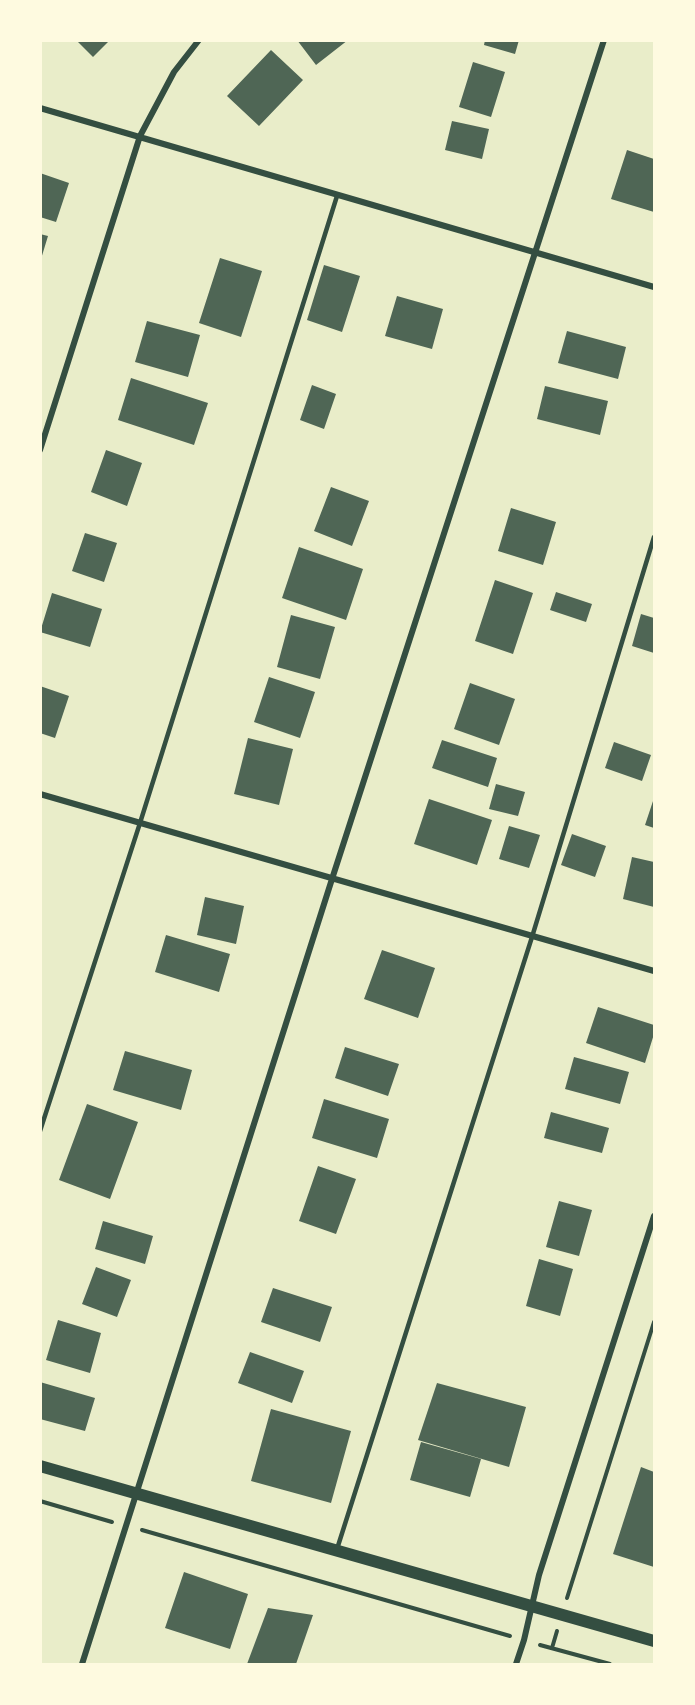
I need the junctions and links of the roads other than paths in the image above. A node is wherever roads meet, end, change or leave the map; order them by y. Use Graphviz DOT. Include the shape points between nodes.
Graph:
graph roads {
  1 [pos="199,40"];
  2 [pos="604,40"];
  3 [pos="40,108"];
  4 [pos="140,136"];
  5 [pos="338,195"];
  6 [pos="534,252"];
  7 [pos="654,287"];
  8 [pos="40,450"];
  9 [pos="654,537"];
  10 [pos="40,794"];
  11 [pos="140,823"];
  12 [pos="332,879"];
  13 [pos="532,937"];
  14 [pos="654,971"];
  15 [pos="40,1131"];
  16 [pos="654,1216"];
  17 [pos="40,1466"];
  18 [pos="138,1494"];
  19 [pos="336,1551"];
  20 [pos="532,1606"];
  21 [pos="654,1641"];
  22 [pos="82,1665"];
  23 [pos="516,1665"];
  1 -- 4 [label="street" via="174,72"];
  2 -- 6 [label="street"];
  3 -- 4 [label="street"];
  4 -- 5 [label="street"];
  4 -- 8 [label="street"];
  5 -- 6 [label="street"];
  5 -- 11 [label="lane"];
  6 -- 7 [label="street"];
  6 -- 12 [label="street"];
  9 -- 13 [label="lane"];
  10 -- 11 [label="street"];
  11 -- 12 [label="street"];
  11 -- 15 [label="lane"];
  12 -- 13 [label="street"];
  12 -- 18 [label="street"];
  13 -- 14 [label="street"];
  13 -- 19 [label="lane"];
  16 -- 20 [label="street"];
  17 -- 18 [label="main road"];
  18 -- 19 [label="main road"];
  18 -- 22 [label="street"];
  19 -- 20 [label="main road"];
  20 -- 21 [label="main road"];
  20 -- 23 [label="street"];
}
